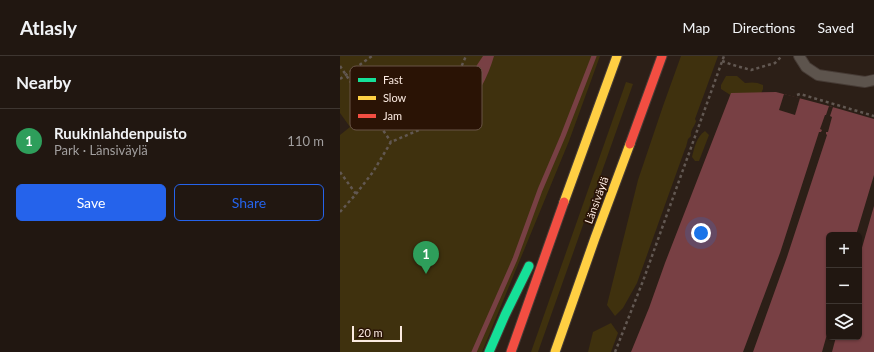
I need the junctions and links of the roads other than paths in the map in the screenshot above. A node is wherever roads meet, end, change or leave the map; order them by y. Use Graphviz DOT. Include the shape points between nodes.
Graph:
graph roads {
  1 [pos="617,56"];
  2 [pos="662,56"];
  3 [pos="799,56"];
  4 [pos="874,80"];
  5 [pos="572,179"];
  6 [pos="540,243"];
  7 [pos="533,258"];
  8 [pos="489,352"];
  9 [pos="511,352"];
  10 [pos="555,352"];
  1 -- 5 [label="highway"];
  2 -- 10 [label="highway, Länsiväylä"];
  3 -- 4 [label="lane" via="806,67 818,75 865,82"];
  5 -- 6 [label="highway"];
  5 -- 9 [label="highway"];
  7 -- 8 [label="highway"];
}
